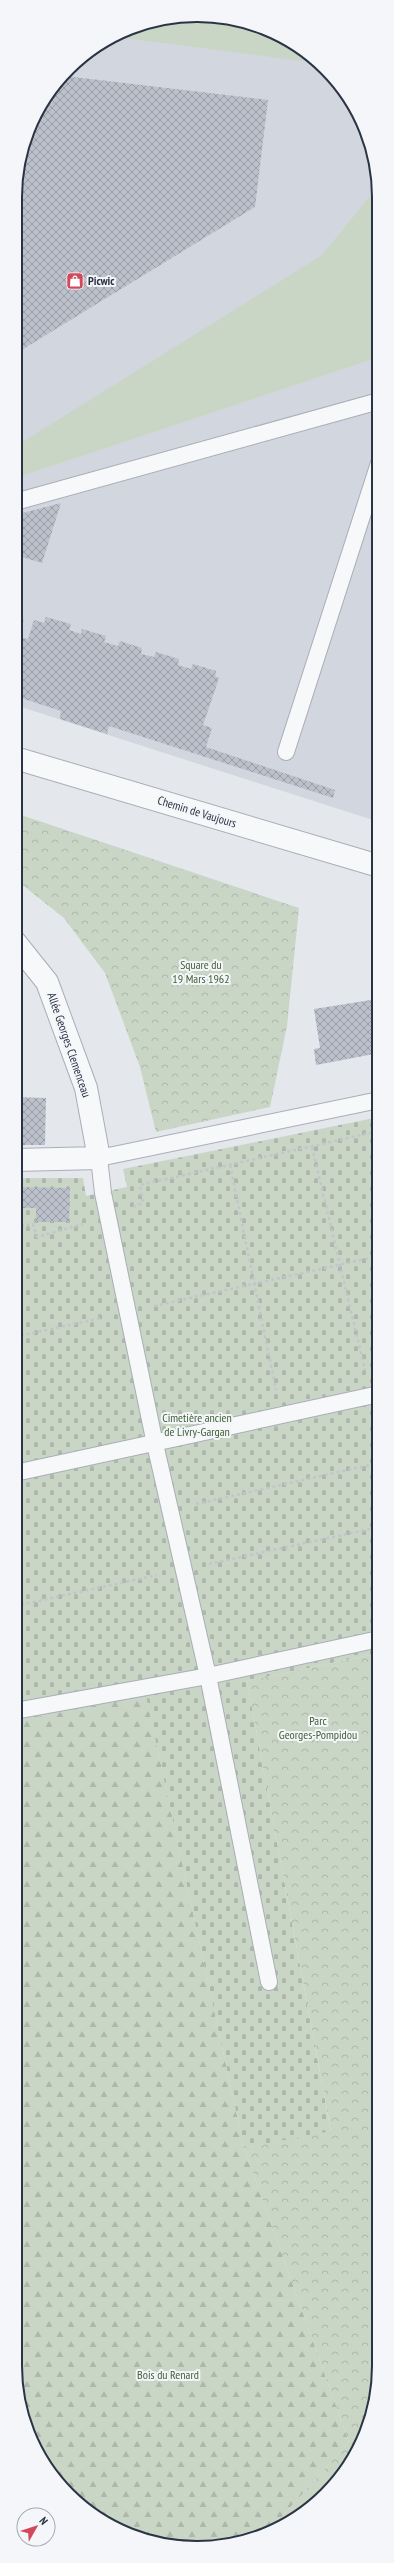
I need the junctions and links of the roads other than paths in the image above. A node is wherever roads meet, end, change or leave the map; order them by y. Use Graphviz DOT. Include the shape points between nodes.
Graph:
graph roads {
  1 [pos="372,403"];
  2 [pos="372,485"];
  3 [pos="22,500"];
  4 [pos="286,752"];
  5 [pos="22,760"];
  6 [pos="372,864"];
  7 [pos="22,951"];
  8 [pos="372,1101"];
  9 [pos="99,1158"];
  10 [pos="22,1160"];
  11 [pos="372,1396"];
  12 [pos="155,1444"];
  13 [pos="22,1472"];
  14 [pos="372,1641"];
  15 [pos="208,1676"];
  16 [pos="22,1710"];
  17 [pos="269,1982"];
  1 -- 3 [label="lane"];
  2 -- 4 [label="lane"];
  5 -- 6 [label="street, Chemin de Vaujours"];
  7 -- 9 [label="street, Allée Georges Clemenceau" via="47,982 86,1088"];
  8 -- 9 [label="lane"];
  9 -- 10 [label="street"];
  9 -- 12 [label="lane"];
  11 -- 12 [label="lane"];
  12 -- 13 [label="lane"];
  12 -- 15 [label="lane"];
  14 -- 15 [label="lane"];
  15 -- 16 [label="lane"];
  15 -- 17 [label="lane"];
}
